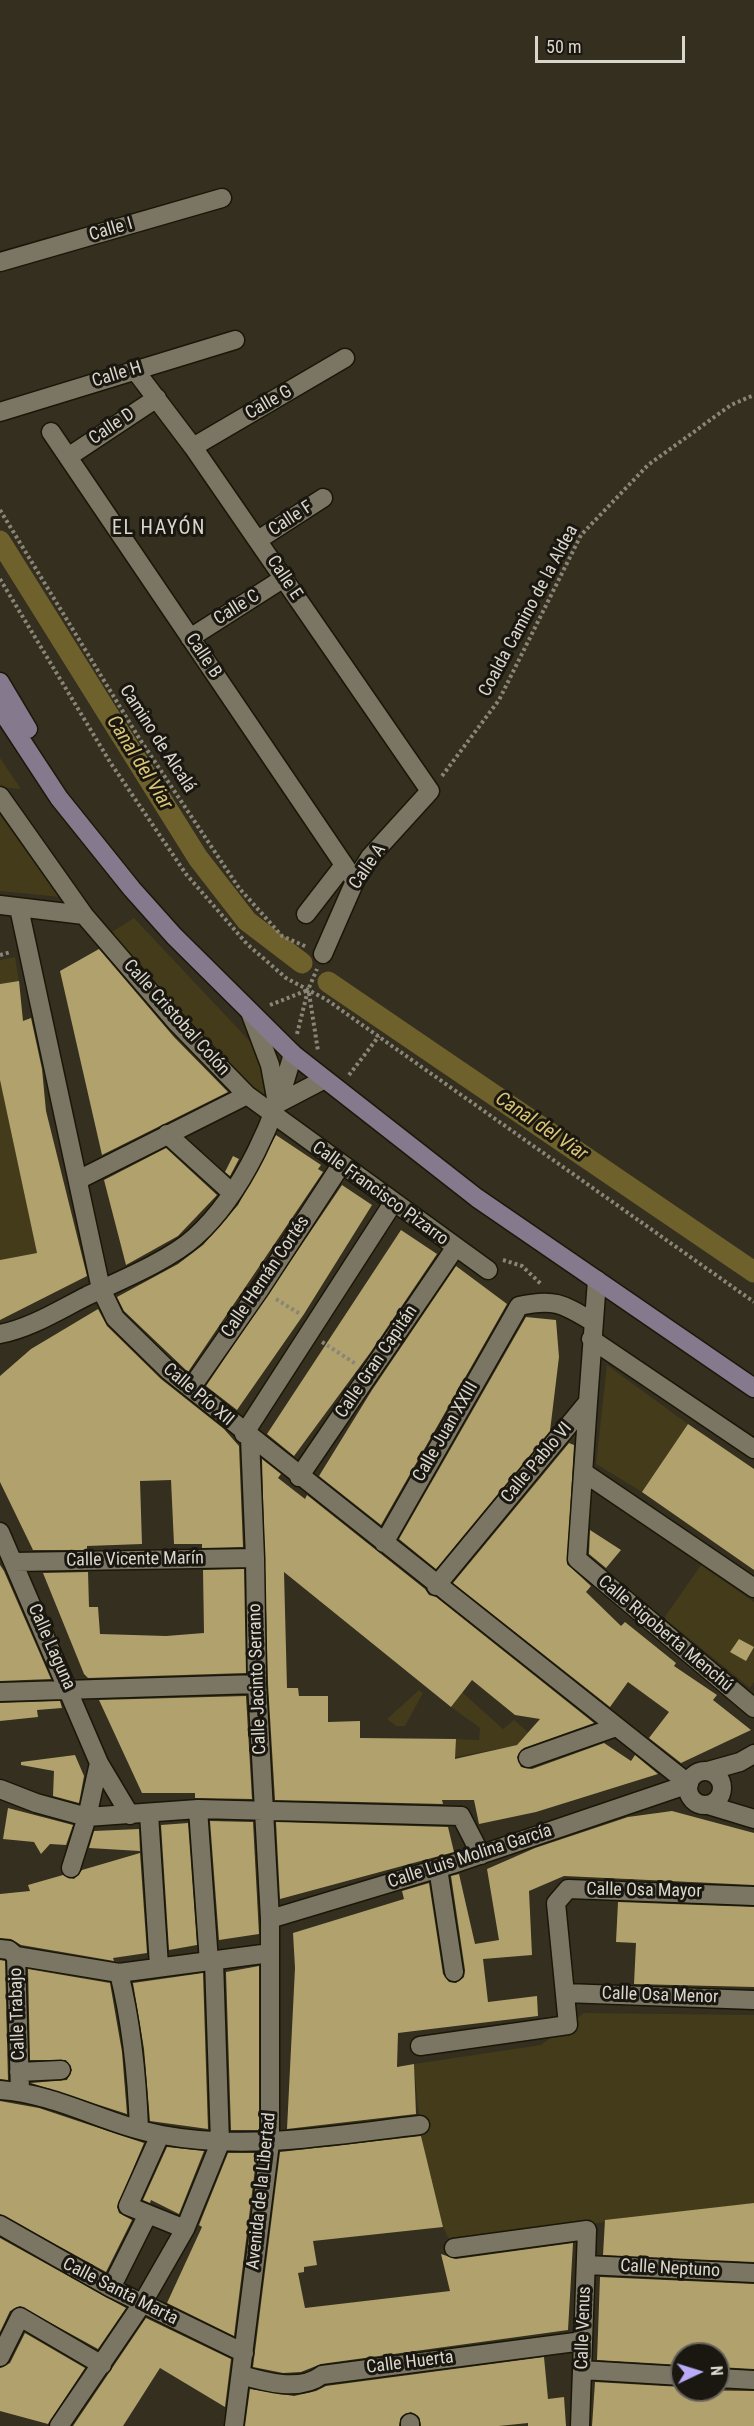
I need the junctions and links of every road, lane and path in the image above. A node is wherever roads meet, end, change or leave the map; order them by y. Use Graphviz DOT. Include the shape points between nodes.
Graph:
graph roads {
  1 [pos="222,198"];
  2 [pos="0,262"];
  3 [pos="235,340"];
  4 [pos="345,358"];
  5 [pos="134,369"];
  6 [pos="754,395"];
  7 [pos="157,398"];
  8 [pos="0,412"];
  9 [pos="51,432"];
  10 [pos="193,447"];
  11 [pos="68,457"];
  12 [pos="323,498"];
  13 [pos="0,510"];
  14 [pos="258,540"];
  15 [pos="284,578"];
  16 [pos="0,579"];
  17 [pos="190,638"];
  18 [pos="0,682"];
  19 [pos="0,708"];
  20 [pos="430,791"];
  21 [pos="0,796"];
  22 [pos="344,865"];
  23 [pos="355,881"];
  24 [pos="0,905"];
  25 [pos="20,908"];
  26 [pos="306,914"];
  27 [pos="84,915"];
  28 [pos="174,936"];
  29 [pos="323,954"];
  30 [pos="309,990"];
  31 [pos="250,1012"];
  32 [pos="379,1036"];
  33 [pos="293,1054"];
  34 [pos="323,1080"];
  35 [pos="345,1080"];
  36 [pos="247,1095"];
  37 [pos="275,1110"];
  38 [pos="167,1134"];
  39 [pos="341,1165"];
  40 [pos="78,1180"];
  41 [pos="231,1192"];
  42 [pos="393,1203"];
  43 [pos="454,1248"];
  44 [pos="488,1270"];
  45 [pos="597,1280"];
  46 [pos="101,1289"];
  47 [pos="260,1289"];
  48 [pos="543,1301"];
  49 [pos="754,1302"];
  50 [pos="312,1329"];
  51 [pos="592,1331"];
  52 [pos="9,1332"];
  53 [pos="0,1348"];
  54 [pos="369,1373"];
  55 [pos="191,1388"];
  56 [pos="754,1388"];
  57 [pos="588,1402"];
  58 [pos="247,1436"];
  59 [pos="754,1449"];
  60 [pos="583,1472"];
  61 [pos="299,1477"];
  62 [pos="0,1532"];
  63 [pos="384,1544"];
  64 [pos="255,1557"];
  65 [pos="14,1562"];
  66 [pos="436,1586"];
  67 [pos="754,1588"];
  68 [pos="257,1684"];
  69 [pos="69,1689"];
  70 [pos="0,1692"];
  71 [pos="754,1708"];
  72 [pos="616,1727"];
  73 [pos="528,1758"];
  74 [pos="747,1758"];
  75 [pos="99,1763"];
  76 [pos="0,1789"];
  77 [pos="707,1790"];
  78 [pos="198,1809"];
  79 [pos="264,1811"];
  80 [pos="140,1814"];
  81 [pos="87,1817"];
  82 [pos="748,1817"];
  83 [pos="481,1855"];
  84 [pos="71,1868"];
  85 [pos="438,1868"];
  86 [pos="754,1896"];
  87 [pos="270,1919"];
  88 [pos="8,1953"];
  89 [pos="270,1953"];
  90 [pos="212,1961"];
  91 [pos="159,1966"];
  92 [pos="454,1972"];
  93 [pos="119,1973"];
  94 [pos="565,1993"];
  95 [pos="754,2000"];
  96 [pos="420,2046"];
  97 [pos="61,2070"];
  98 [pos="19,2072"];
  99 [pos="0,2090"];
  100 [pos="20,2091"];
  101 [pos="420,2125"];
  102 [pos="139,2129"];
  103 [pos="160,2135"];
  104 [pos="220,2143"];
  105 [pos="270,2143"];
  106 [pos="148,2214"];
  107 [pos="0,2225"];
  108 [pos="185,2229"];
  109 [pos="454,2248"];
  110 [pos="586,2265"];
  111 [pos="754,2273"];
  112 [pos="111,2288"];
  113 [pos="142,2304"];
  114 [pos="583,2341"];
  115 [pos="243,2353"];
  116 [pos="0,2357"];
  117 [pos="102,2365"];
  118 [pos="582,2370"];
  119 [pos="241,2375"];
  120 [pos="670,2375"];
  121 [pos="730,2379"];
  122 [pos="754,2380"];
  123 [pos="59,2426"];
  124 [pos="234,2426"];
  125 [pos="580,2426"];
  1 -- 2 [label="street, Calle I"];
  3 -- 5 [label="street, Calle H"];
  4 -- 10 [label="street, Calle G"];
  5 -- 7 [label="street, Calle E"];
  5 -- 8 [label="street, Calle H"];
  6 -- 20 [label="path, Coalda Camino de la Aldea" via="731,405 648,465 581,535 499,700"];
  7 -- 10 [label="street, Calle E"];
  7 -- 11 [label="street, Calle D"];
  9 -- 11 [label="street, Calle B"];
  10 -- 14 [label="street, Calle E"];
  11 -- 17 [label="street, Calle B"];
  12 -- 14 [label="street, Calle F"];
  13 -- 29 [label="path, Camino de Alcalá" via="139,738 239,888 282,936"];
  14 -- 15 [label="street, Calle E"];
  15 -- 17 [label="street, Calle C"];
  15 -- 20 [label="street, Calle E"];
  16 -- 30 [label="path" via="110,762 186,874 248,944 286,978"];
  17 -- 22 [label="street, Calle B"];
  18 -- 28 [label="main road" via="70,792"];
  19 -- 28 [label="main road" via="73,816"];
  20 -- 23 [label="street, Calle A" via="370,857"];
  21 -- 27 [label="street, Calle Cristobal Colón"];
  22 -- 23 [label="street, Calle B"];
  22 -- 26 [label="street, Calle A"];
  23 -- 29 [label="street, Calle A"];
  24 -- 25 [label="street"];
  25 -- 27 [label="street"];
  25 -- 40 [label="street, Calle Pío XII"];
  27 -- 36 [label="street, Calle Cristobal Colón" via="176,1022"];
  28 -- 31 [label="main road"];
  30 -- 31 [label="path"];
  30 -- 32 [label="path"];
  30 -- 33 [label="path"];
  30 -- 34 [label="path"];
  31 -- 33 [label="main road"];
  31 -- 37 [label="street" via="270,1065"];
  32 -- 35 [label="path"];
  32 -- 49 [label="path"];
  33 -- 34 [label="main road"];
  33 -- 37 [label="street"];
  34 -- 37 [label="street"];
  34 -- 45 [label="main road" via="477,1198"];
  36 -- 37 [label="street, Calle Cristobal Colón"];
  36 -- 38 [label="street"];
  37 -- 39 [label="street, Calle Francisco Pizarro"];
  37 -- 41 [label="street"];
  38 -- 40 [label="street"];
  38 -- 41 [label="street"];
  39 -- 42 [label="street, Calle Francisco Pizarro"];
  39 -- 47 [label="street, Calle Hernán Cortés"];
  40 -- 46 [label="street, Calle Pío XII"];
  41 -- 46 [label="street" via="195,1237"];
  42 -- 43 [label="street, Calle Francisco Pizarro"];
  42 -- 50 [label="street"];
  43 -- 44 [label="street, Calle Francisco Pizarro"];
  43 -- 54 [label="street, Calle Gran Capitán"];
  44 -- 48 [label="path" via="500,1260 522,1266 541,1284"];
  45 -- 51 [label="street"];
  45 -- 56 [label="main road"];
  46 -- 52 [label="street"];
  46 -- 55 [label="street, Calle Pío XII" via="115,1318 142,1347"];
  47 -- 50 [label="path"];
  47 -- 55 [label="street, Calle Hernán Cortés"];
  48 -- 51 [label="street" via="571,1309"];
  48 -- 63 [label="street, Calle Juan XXIII" via="519,1306"];
  50 -- 54 [label="path"];
  50 -- 58 [label="street"];
  51 -- 57 [label="street"];
  51 -- 59 [label="street"];
  52 -- 53 [label="street"];
  54 -- 61 [label="street, Calle Gran Capitán"];
  55 -- 58 [label="street, Calle Pío XII"];
  57 -- 60 [label="street"];
  57 -- 66 [label="street, Calle Pablo VI"];
  58 -- 61 [label="street, Calle Pío XII"];
  58 -- 64 [label="street, Calle Jacinto Serrano"];
  60 -- 67 [label="street"];
  60 -- 71 [label="street, Calle Rigoberta Menchú" via="577,1559"];
  61 -- 63 [label="street, Calle Pío XII"];
  62 -- 65 [label="street, Calle Laguna"];
  63 -- 66 [label="street, Calle Pío XII"];
  64 -- 65 [label="street, Calle Vicente Marín"];
  64 -- 68 [label="street, Calle Jacinto Serrano"];
  65 -- 69 [label="street, Calle Laguna"];
  66 -- 72 [label="street, Calle Pío XII"];
  68 -- 69 [label="street"];
  68 -- 79 [label="street, Calle Jacinto Serrano"];
  69 -- 70 [label="street"];
  69 -- 75 [label="street, Calle Laguna"];
  72 -- 73 [label="street"];
  72 -- 77 [label="street, Calle Pío XII"];
  74 -- 77 [label="street, Calle Luis Molina García"];
  75 -- 80 [label="street, Calle Laguna"];
  75 -- 81 [label="street"];
  76 -- 81 [label="street"];
  77 -- 82 [label="street"];
  77 -- 83 [label="street, Calle Luis Molina García" via="669,1791"];
  78 -- 79 [label="street"];
  78 -- 80 [label="street"];
  78 -- 90 [label="street"];
  79 -- 83 [label="street" via="461,1816"];
  79 -- 87 [label="street, Calle Jacinto Serrano"];
  80 -- 81 [label="street"];
  80 -- 91 [label="street"];
  81 -- 84 [label="street"];
  83 -- 85 [label="street, Calle Luis Molina García"];
  85 -- 87 [label="street, Calle Luis Molina García"];
  85 -- 92 [label="street"];
  86 -- 94 [label="street, Calle Osa Mayor" via="568,1889 556,1903"];
  87 -- 89 [label="street, Avenida de la Libertad"];
  88 -- 93 [label="street"];
  88 -- 98 [label="street, Calle Trabajo"];
  89 -- 90 [label="street"];
  89 -- 105 [label="street, Avenida de la Libertad"];
  90 -- 91 [label="street"];
  90 -- 104 [label="street"];
  91 -- 93 [label="street"];
  93 -- 102 [label="street" via="137,2073"];
  94 -- 95 [label="street, Calle Osa Menor"];
  94 -- 96 [label="street, Calle Osa Mayor" via="568,2025"];
  97 -- 98 [label="street, Calle Trabajo"];
  98 -- 100 [label="street, Calle Trabajo"];
  99 -- 100 [label="street"];
  100 -- 102 [label="street"];
  101 -- 105 [label="street"];
  102 -- 103 [label="street"];
  103 -- 104 [label="street"];
  103 -- 106 [label="street" via="128,2205"];
  104 -- 105 [label="street"];
  104 -- 108 [label="street"];
  105 -- 115 [label="street, Avenida de la Libertad"];
  106 -- 108 [label="street"];
  106 -- 112 [label="street"];
  107 -- 112 [label="street, Calle Santa Marta"];
  108 -- 113 [label="street"];
  109 -- 110 [label="street, Calle Venus" via="587,2230"];
  110 -- 111 [label="street, Calle Neptuno"];
  110 -- 114 [label="street, Calle Venus"];
  112 -- 113 [label="street, Calle Santa Marta"];
  113 -- 115 [label="street, Calle Santa Marta"];
  113 -- 117 [label="street"];
  114 -- 118 [label="street, Calle Venus"];
  114 -- 119 [label="street, Calle Huerta" via="322,2375 314,2382 273,2384"];
  115 -- 119 [label="street, Avenida de la Libertad"];
  116 -- 117 [label="street" via="20,2318"];
  117 -- 123 [label="street"];
  118 -- 120 [label="street"];
  118 -- 125 [label="street, Calle Venus"];
  119 -- 124 [label="street, Avenida de la Libertad"];
  121 -- 122 [label="street"];
}
